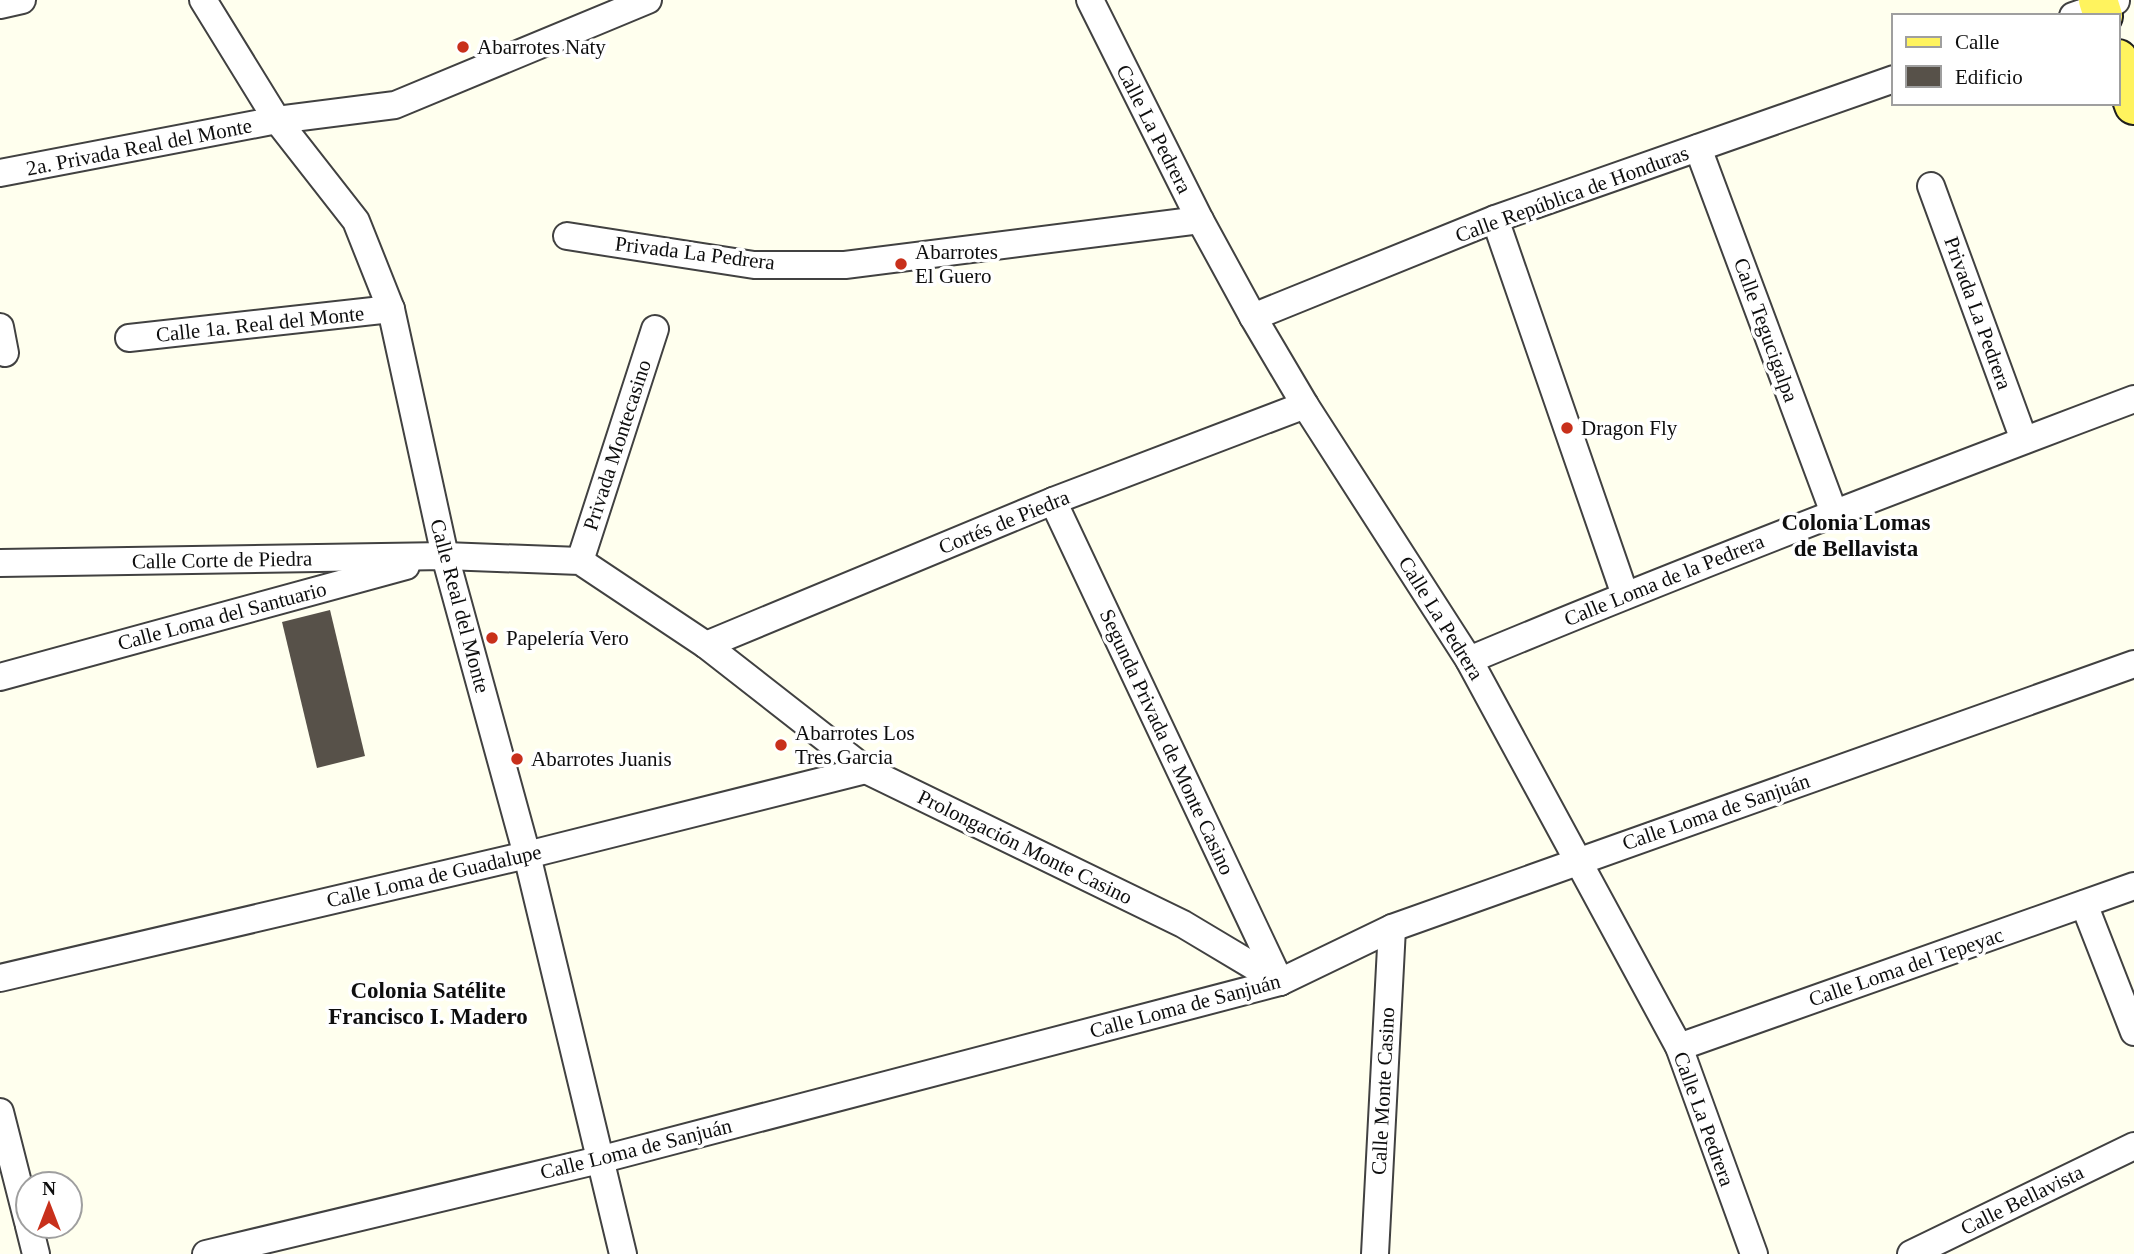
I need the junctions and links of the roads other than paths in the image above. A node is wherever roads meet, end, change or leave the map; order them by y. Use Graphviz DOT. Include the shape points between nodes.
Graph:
graph roads {
  1 [pos="22,0"];
  2 [pos="203,0"];
  3 [pos="648,0"];
  4 [pos="1090,0"];
  5 [pos="0,5"];
  6 [pos="2120,65"];
  7 [pos="1892,80"];
  8 [pos="2134,104"];
  9 [pos="277,120"];
  10 [pos="1698,148"];
  11 [pos="0,173"];
  12 [pos="1931,186"];
  13 [pos="1495,219"];
  14 [pos="1200,220"];
  15 [pos="567,236"];
  16 [pos="391,309"];
  17 [pos="1252,317"];
  18 [pos="0,327"];
  19 [pos="655,328"];
  20 [pos="129,338"];
  21 [pos="5,353"];
  22 [pos="2134,399"];
  23 [pos="1305,405"];
  24 [pos="2024,440"];
  25 [pos="1053,501"];
  26 [pos="1834,513"];
  27 [pos="445,556"];
  28 [pos="580,561"];
  29 [pos="0,564"];
  30 [pos="1625,595"];
  31 [pos="706,645"];
  32 [pos="1469,660"];
  33 [pos="2134,664"];
  34 [pos="0,677"];
  35 [pos="866,770"];
  36 [pos="527,855"];
  37 [pos="1577,861"];
  38 [pos="2134,886"];
  39 [pos="2084,904"];
  40 [pos="1392,928"];
  41 [pos="0,978"];
  42 [pos="1280,982"];
  43 [pos="2134,1032"];
  44 [pos="1679,1047"];
  45 [pos="0,1112"];
  46 [pos="2134,1146"];
  47 [pos="599,1160"];
  48 [pos="15,1170"];
  49 [pos="205,1254"];
  50 [pos="623,1254"];
  51 [pos="1375,1254"];
  52 [pos="1754,1254"];
  53 [pos="1911,1254"];
  1 -- 5 [label="street"];
  2 -- 9 [label="street, Calle Real del Monte"];
  3 -- 9 [label="street, 2a. Privada Real del Monte" via="395,105"];
  4 -- 14 [label="street, Calle La Pedrera"];
  6 -- 8 [label="main road"];
  7 -- 10 [label="street, Calle República de Honduras"];
  9 -- 11 [label="street, 2a. Privada Real del Monte"];
  9 -- 16 [label="street, Calle Real del Monte" via="356,220"];
  10 -- 13 [label="street, Calle República de Honduras"];
  10 -- 26 [label="street, Calle Tegucigalpa"];
  12 -- 24 [label="street, Privada La Pedrera"];
  13 -- 17 [label="street, Calle República de Honduras"];
  13 -- 30 [label="street"];
  14 -- 15 [label="street, Privada La Pedrera" via="845,265 754,265"];
  14 -- 17 [label="street, Calle La Pedrera"];
  16 -- 20 [label="street, Calle 1a. Real del Monte"];
  16 -- 27 [label="street, Calle Real del Monte"];
  17 -- 23 [label="street, Calle La Pedrera"];
  18 -- 21 [label="street"];
  19 -- 28 [label="street, Privada Montecasino"];
  22 -- 24 [label="street, Calle Loma de la Pedrera"];
  23 -- 25 [label="street, Cortés de Piedra"];
  23 -- 32 [label="street, Calle La Pedrera"];
  24 -- 26 [label="street, Calle Loma de la Pedrera"];
  25 -- 31 [label="street, Cortés de Piedra"];
  25 -- 42 [label="street, Segunda Privada de Monte Casino"];
  26 -- 30 [label="street, Calle Loma de la Pedrera"];
  27 -- 28 [label="street"];
  27 -- 29 [label="street, Calle Corte de Piedra"];
  27 -- 34 [label="street, Calle Loma del Santuario"];
  27 -- 36 [label="street, Calle Real del Monte"];
  28 -- 31 [label="street, Prolongación Monte Casino"];
  30 -- 32 [label="street, Calle Loma de la Pedrera"];
  31 -- 35 [label="street, Prolongación Monte Casino"];
  32 -- 37 [label="street, Calle La Pedrera"];
  33 -- 37 [label="street, Calle Loma de Sanjuán"];
  35 -- 36 [label="street, Calle Loma de Guadalupe"];
  35 -- 42 [label="street, Prolongación Monte Casino" via="1183,924"];
  36 -- 41 [label="street, Calle Loma de Guadalupe"];
  36 -- 47 [label="street, Calle Real del Monte"];
  37 -- 40 [label="street, Calle Loma de Sanjuán"];
  37 -- 44 [label="street, Calle La Pedrera"];
  38 -- 39 [label="street, Calle Loma del Tepeyac"];
  39 -- 43 [label="street"];
  39 -- 44 [label="street, Calle Loma del Tepeyac"];
  40 -- 42 [label="street, Calle Loma de Sanjuán"];
  40 -- 51 [label="street, Calle Monte Casino"];
  42 -- 47 [label="street, Calle Loma de Sanjuán"];
  44 -- 52 [label="street, Calle La Pedrera"];
  45 -- 48 [label="street"];
  46 -- 53 [label="street, Calle Bellavista"];
  47 -- 49 [label="street, Calle Loma de Sanjuán"];
  47 -- 50 [label="street, Calle Real del Monte"];
}
